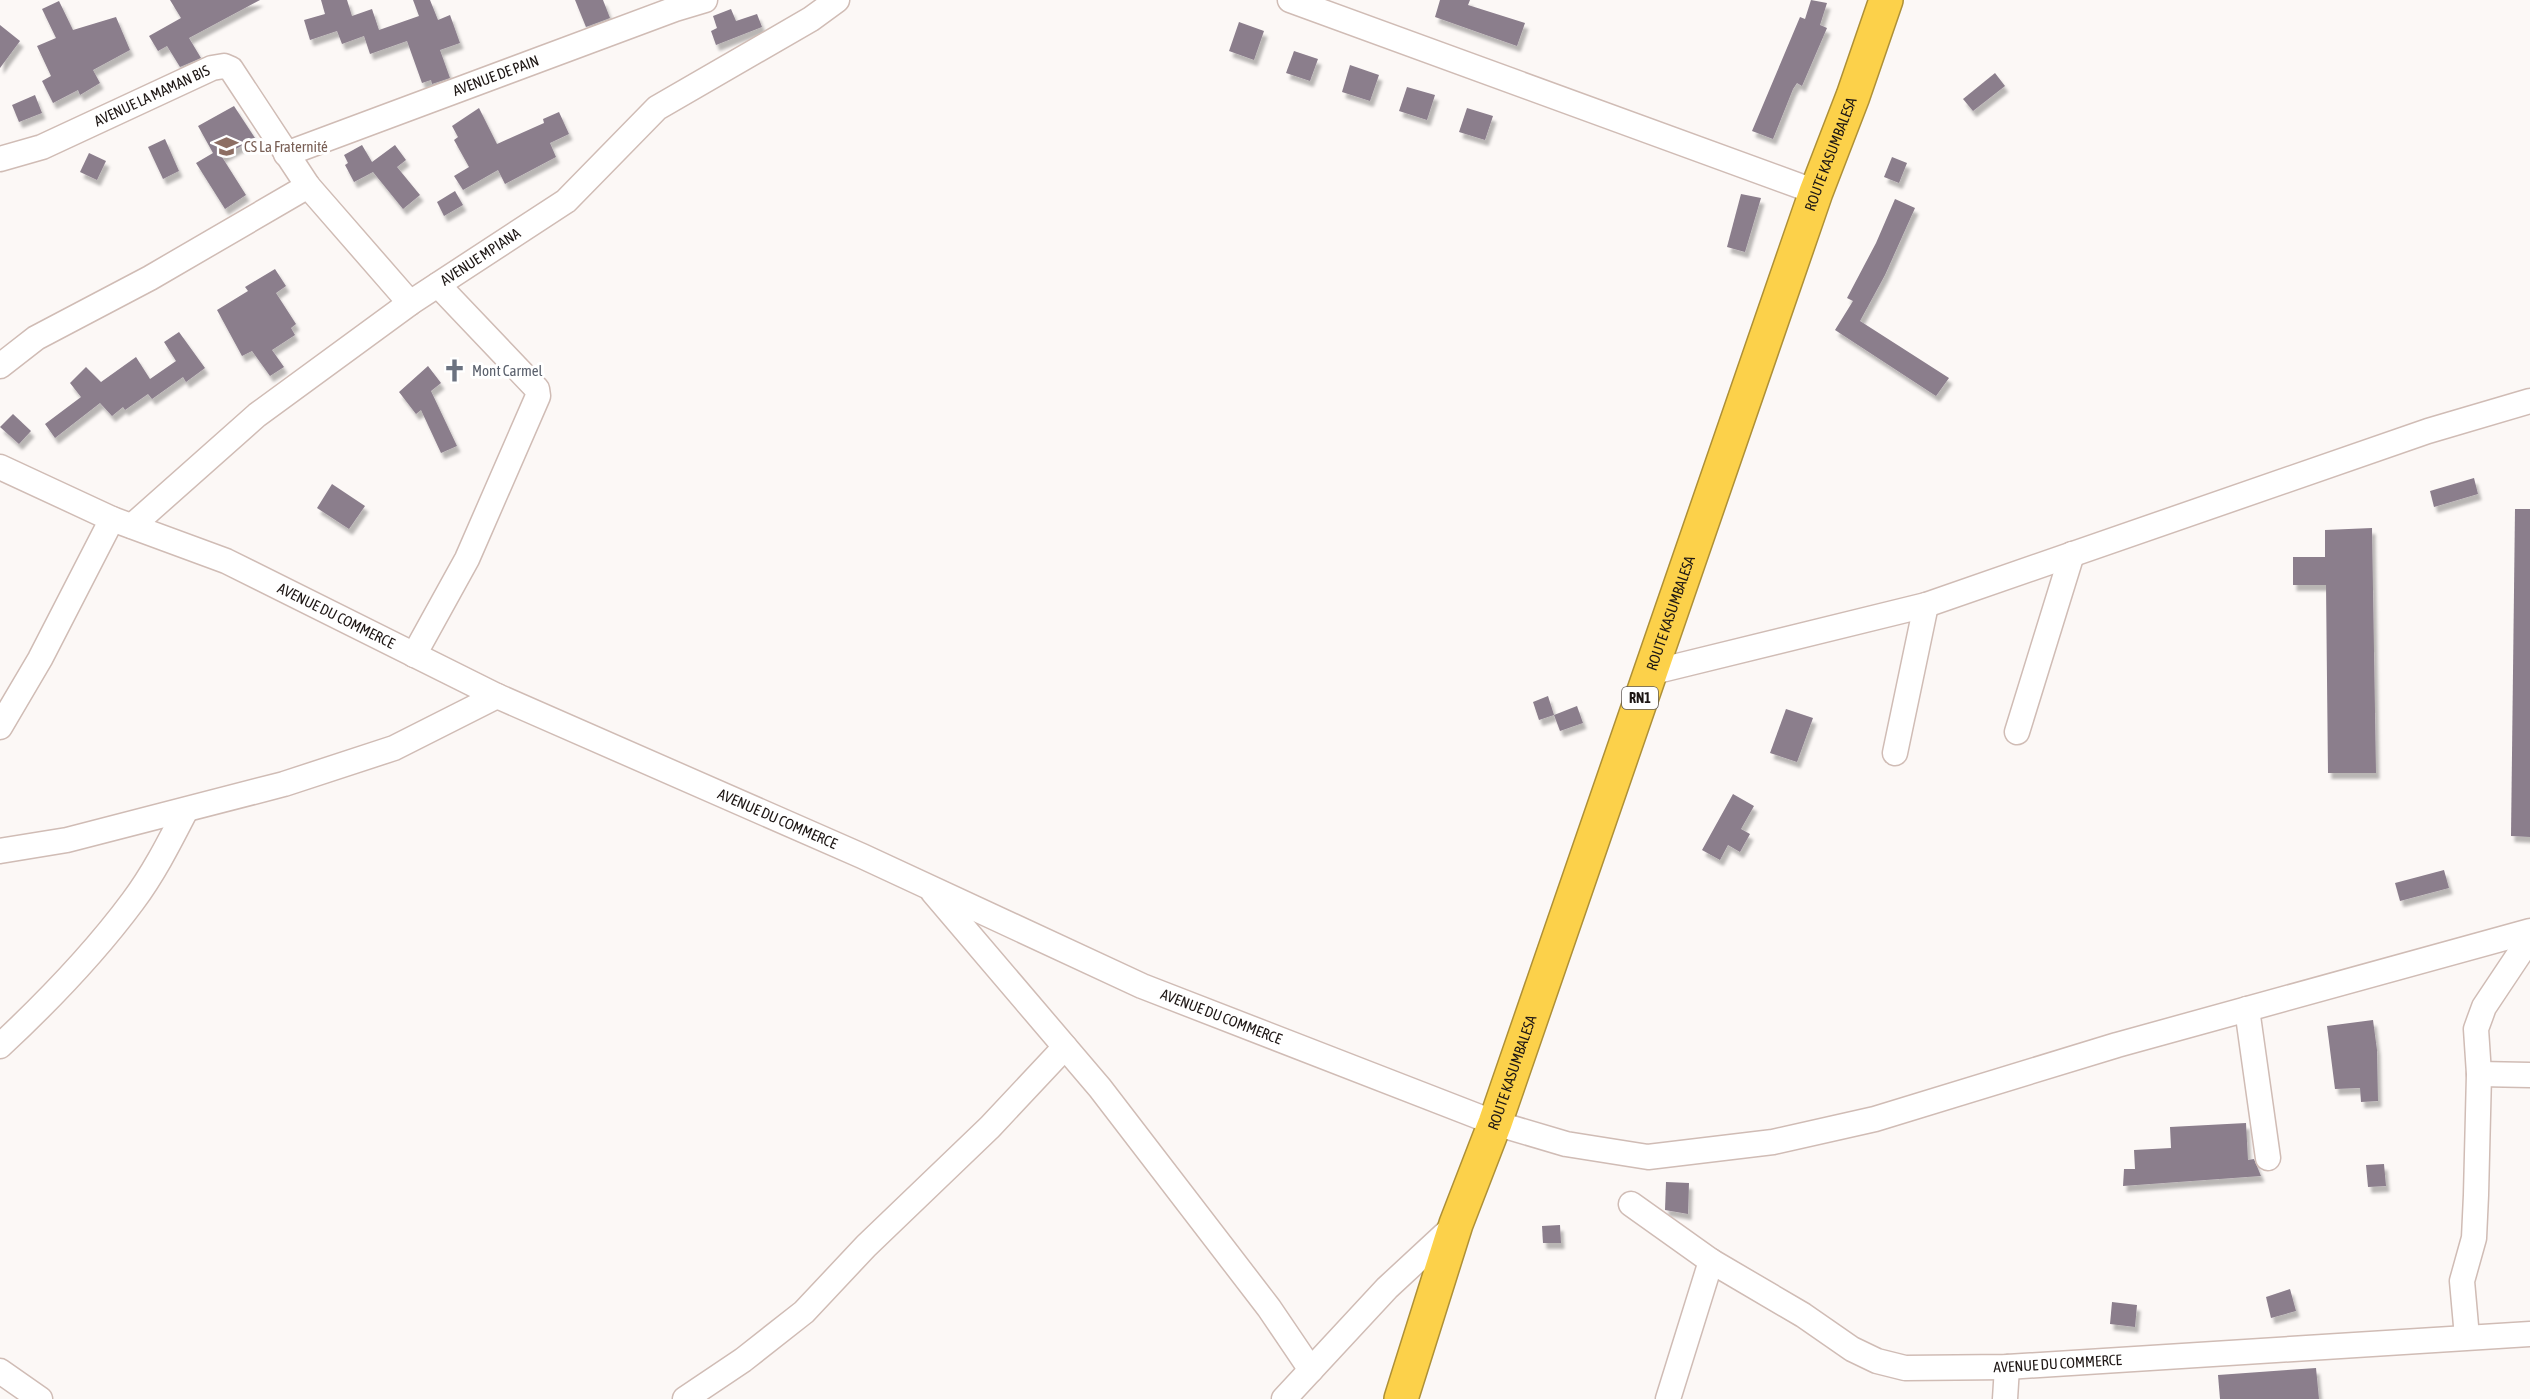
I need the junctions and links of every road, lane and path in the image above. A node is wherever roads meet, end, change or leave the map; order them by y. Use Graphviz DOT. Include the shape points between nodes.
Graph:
graph roads {
  1 [pos="705,0"];
  2 [pos="837,0"];
  3 [pos="1290,0"];
  4 [pos="1886,0"];
  5 [pos="286,154"];
  6 [pos="0,159"];
  7 [pos="308,186"];
  8 [pos="1816,192"];
  9 [pos="438,285"];
  10 [pos="410,303"];
  11 [pos="0,366"];
  12 [pos="2530,401"];
  13 [pos="0,467"];
  14 [pos="122,523"];
  15 [pos="2072,554"];
  16 [pos="1926,605"];
  17 [pos="414,655"];
  18 [pos="1649,674"];
  19 [pos="497,696"];
  20 [pos="0,727"];
  21 [pos="2017,732"];
  22 [pos="1895,753"];
  23 [pos="186,810"];
  24 [pos="0,851"];
  25 [pos="928,886"];
  26 [pos="2530,931"];
  27 [pos="2530,938"];
  28 [pos="2247,1009"];
  29 [pos="0,1047"];
  30 [pos="1065,1047"];
  31 [pos="2479,1074"];
  32 [pos="2530,1075"];
  33 [pos="1495,1123"];
  34 [pos="2268,1158"];
  35 [pos="1631,1204"];
  36 [pos="1456,1224"];
  37 [pos="1711,1261"];
  38 [pos="2530,1334"];
  39 [pos="2467,1336"];
  40 [pos="2007,1368"];
  41 [pos="1311,1370"];
  42 [pos="0,1371"];
  43 [pos="40,1399"];
  44 [pos="685,1399"];
  45 [pos="1284,1399"];
  46 [pos="1401,1399"];
  47 [pos="1668,1399"];
  48 [pos="2005,1399"];
  1 -- 5 [label="street, AVENUE DE PAIN"];
  2 -- 9 [label="street, AVENUE MPIANA" via="811,20 657,108 566,201"];
  3 -- 8 [label="street"];
  4 -- 8 [label="highway, ROUTE KASUMBALESA / RN1"];
  5 -- 6 [label="street, AVENUE LA MAMAN BIS" via="231,69 224,66 212,68 42,147"];
  5 -- 7 [label="street, AVENUE LA MAMAN BIS"];
  7 -- 10 [label="street, AVENUE LA MAMAN BIS"];
  7 -- 11 [label="street" via="150,278 36,338"];
  8 -- 18 [label="highway, ROUTE KASUMBALESA / RN1"];
  9 -- 10 [label="street, AVENUE MPIANA"];
  9 -- 17 [label="street" via="537,389 538,396 467,559"];
  10 -- 14 [label="street, AVENUE MPIANA" via="257,415"];
  12 -- 15 [label="street" via="2428,431"];
  13 -- 14 [label="street, AVENUE DU COMMERCE"];
  14 -- 17 [label="street, AVENUE DU COMMERCE" via="226,561"];
  14 -- 20 [label="street"];
  15 -- 16 [label="street"];
  15 -- 21 [label="street"];
  16 -- 18 [label="street"];
  16 -- 22 [label="street"];
  17 -- 19 [label="street, AVENUE DU COMMERCE"];
  18 -- 33 [label="highway, ROUTE KASUMBALESA / RN1"];
  19 -- 23 [label="street" via="394,748 284,784"];
  19 -- 25 [label="street, AVENUE DU COMMERCE"];
  23 -- 24 [label="street" via="68,840"];
  23 -- 29 [label="street" via="134,900"];
  25 -- 30 [label="street"];
  25 -- 33 [label="street, AVENUE DU COMMERCE" via="1142,986"];
  26 -- 28 [label="street, AVENUE DU COMMERCE"];
  27 -- 31 [label="street" via="2484,1007 2476,1029"];
  28 -- 33 [label="street, AVENUE DU COMMERCE" via="1875,1119 1773,1142 1648,1157 1566,1144"];
  28 -- 34 [label="street"];
  30 -- 41 [label="street" via="1269,1308"];
  30 -- 44 [label="street" via="804,1312"];
  31 -- 32 [label="street"];
  31 -- 39 [label="street" via="2474,1238 2462,1281"];
  33 -- 36 [label="highway, ROUTE KASUMBALESA / RN1"];
  35 -- 37 [label="street, AVENUE DU COMMERCE"];
  36 -- 41 [label="street" via="1387,1288"];
  36 -- 46 [label="highway, ROUTE KASUMBALESA / RN1"];
  37 -- 40 [label="street, AVENUE DU COMMERCE" via="1877,1361 1933,1370"];
  37 -- 47 [label="street"];
  38 -- 39 [label="street, AVENUE DU COMMERCE"];
  39 -- 40 [label="street, AVENUE DU COMMERCE"];
  40 -- 48 [label="street"];
  41 -- 45 [label="street"];
  42 -- 43 [label="street"];
}
